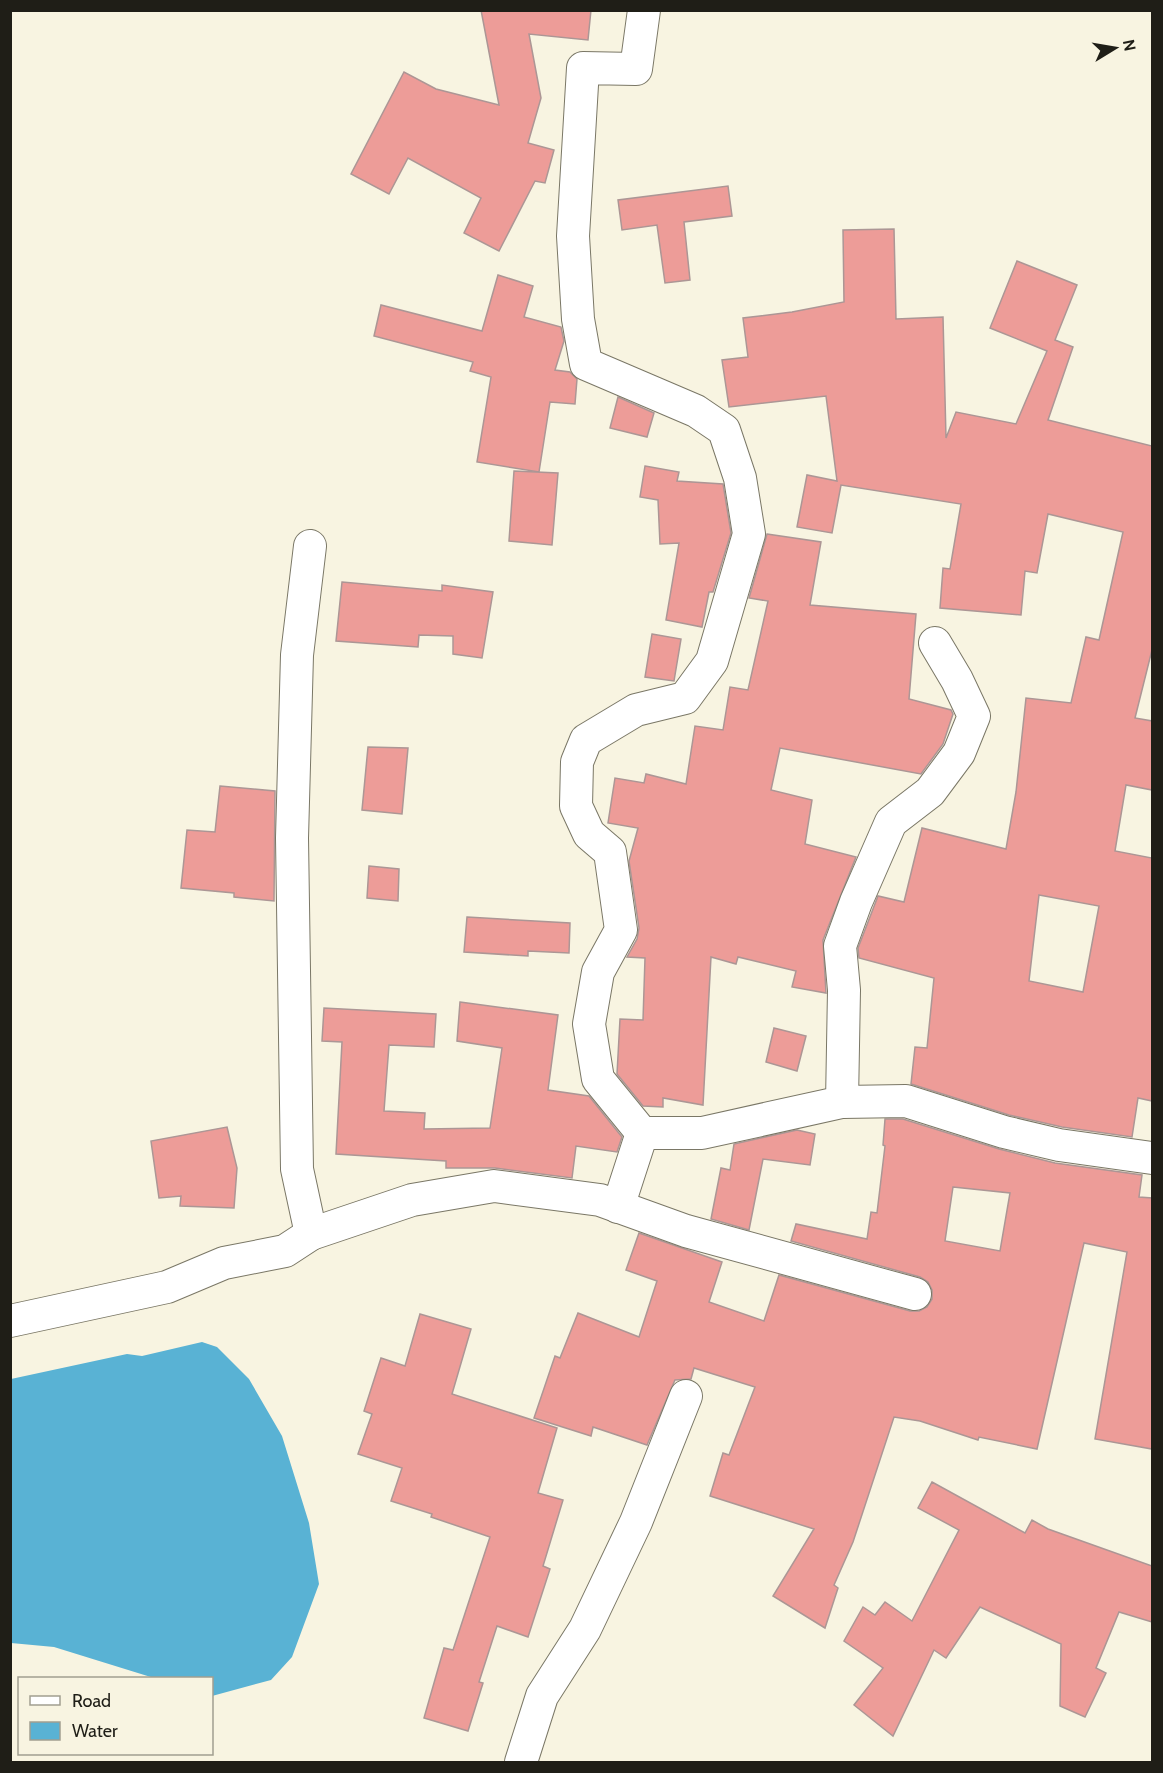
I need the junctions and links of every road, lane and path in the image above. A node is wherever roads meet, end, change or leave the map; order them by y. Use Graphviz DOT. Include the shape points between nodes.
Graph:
graph roads {
  1 [pos="644,10"];
  2 [pos="310,546"];
  3 [pos="935,643"];
  4 [pos="842,1102"];
  5 [pos="642,1133"];
  6 [pos="1152,1158"];
  7 [pos="618,1207"];
  8 [pos="311,1234"];
  9 [pos="915,1294"];
  10 [pos="10,1321"];
  11 [pos="686,1396"];
  12 [pos="521,1762"];
  1 -- 5 [label="street" via="636,69 583,68 573,236 578,319 586,364 696,411 724,430 740,478 749,534 712,661 685,698 636,710 586,740 576,762 576,806 589,834 610,852 621,930 598,972 589,1024 598,1079"];
  2 -- 8 [label="street" via="297,655 292,838 297,1169"];
  3 -- 4 [label="street" via="974,716 959,753 930,792 891,822 840,946 844,990"];
  4 -- 5 [label="street" via="702,1133"];
  4 -- 6 [label="street" via="906,1101 1059,1145"];
  5 -- 7 [label="street"];
  7 -- 8 [label="street" via="600,1200 494,1186 412,1200"];
  7 -- 9 [label="street" via="686,1231"];
  8 -- 10 [label="street" via="285,1251 224,1263 167,1287"];
  11 -- 12 [label="street" via="611,1576 585,1629 542,1696"];
}
